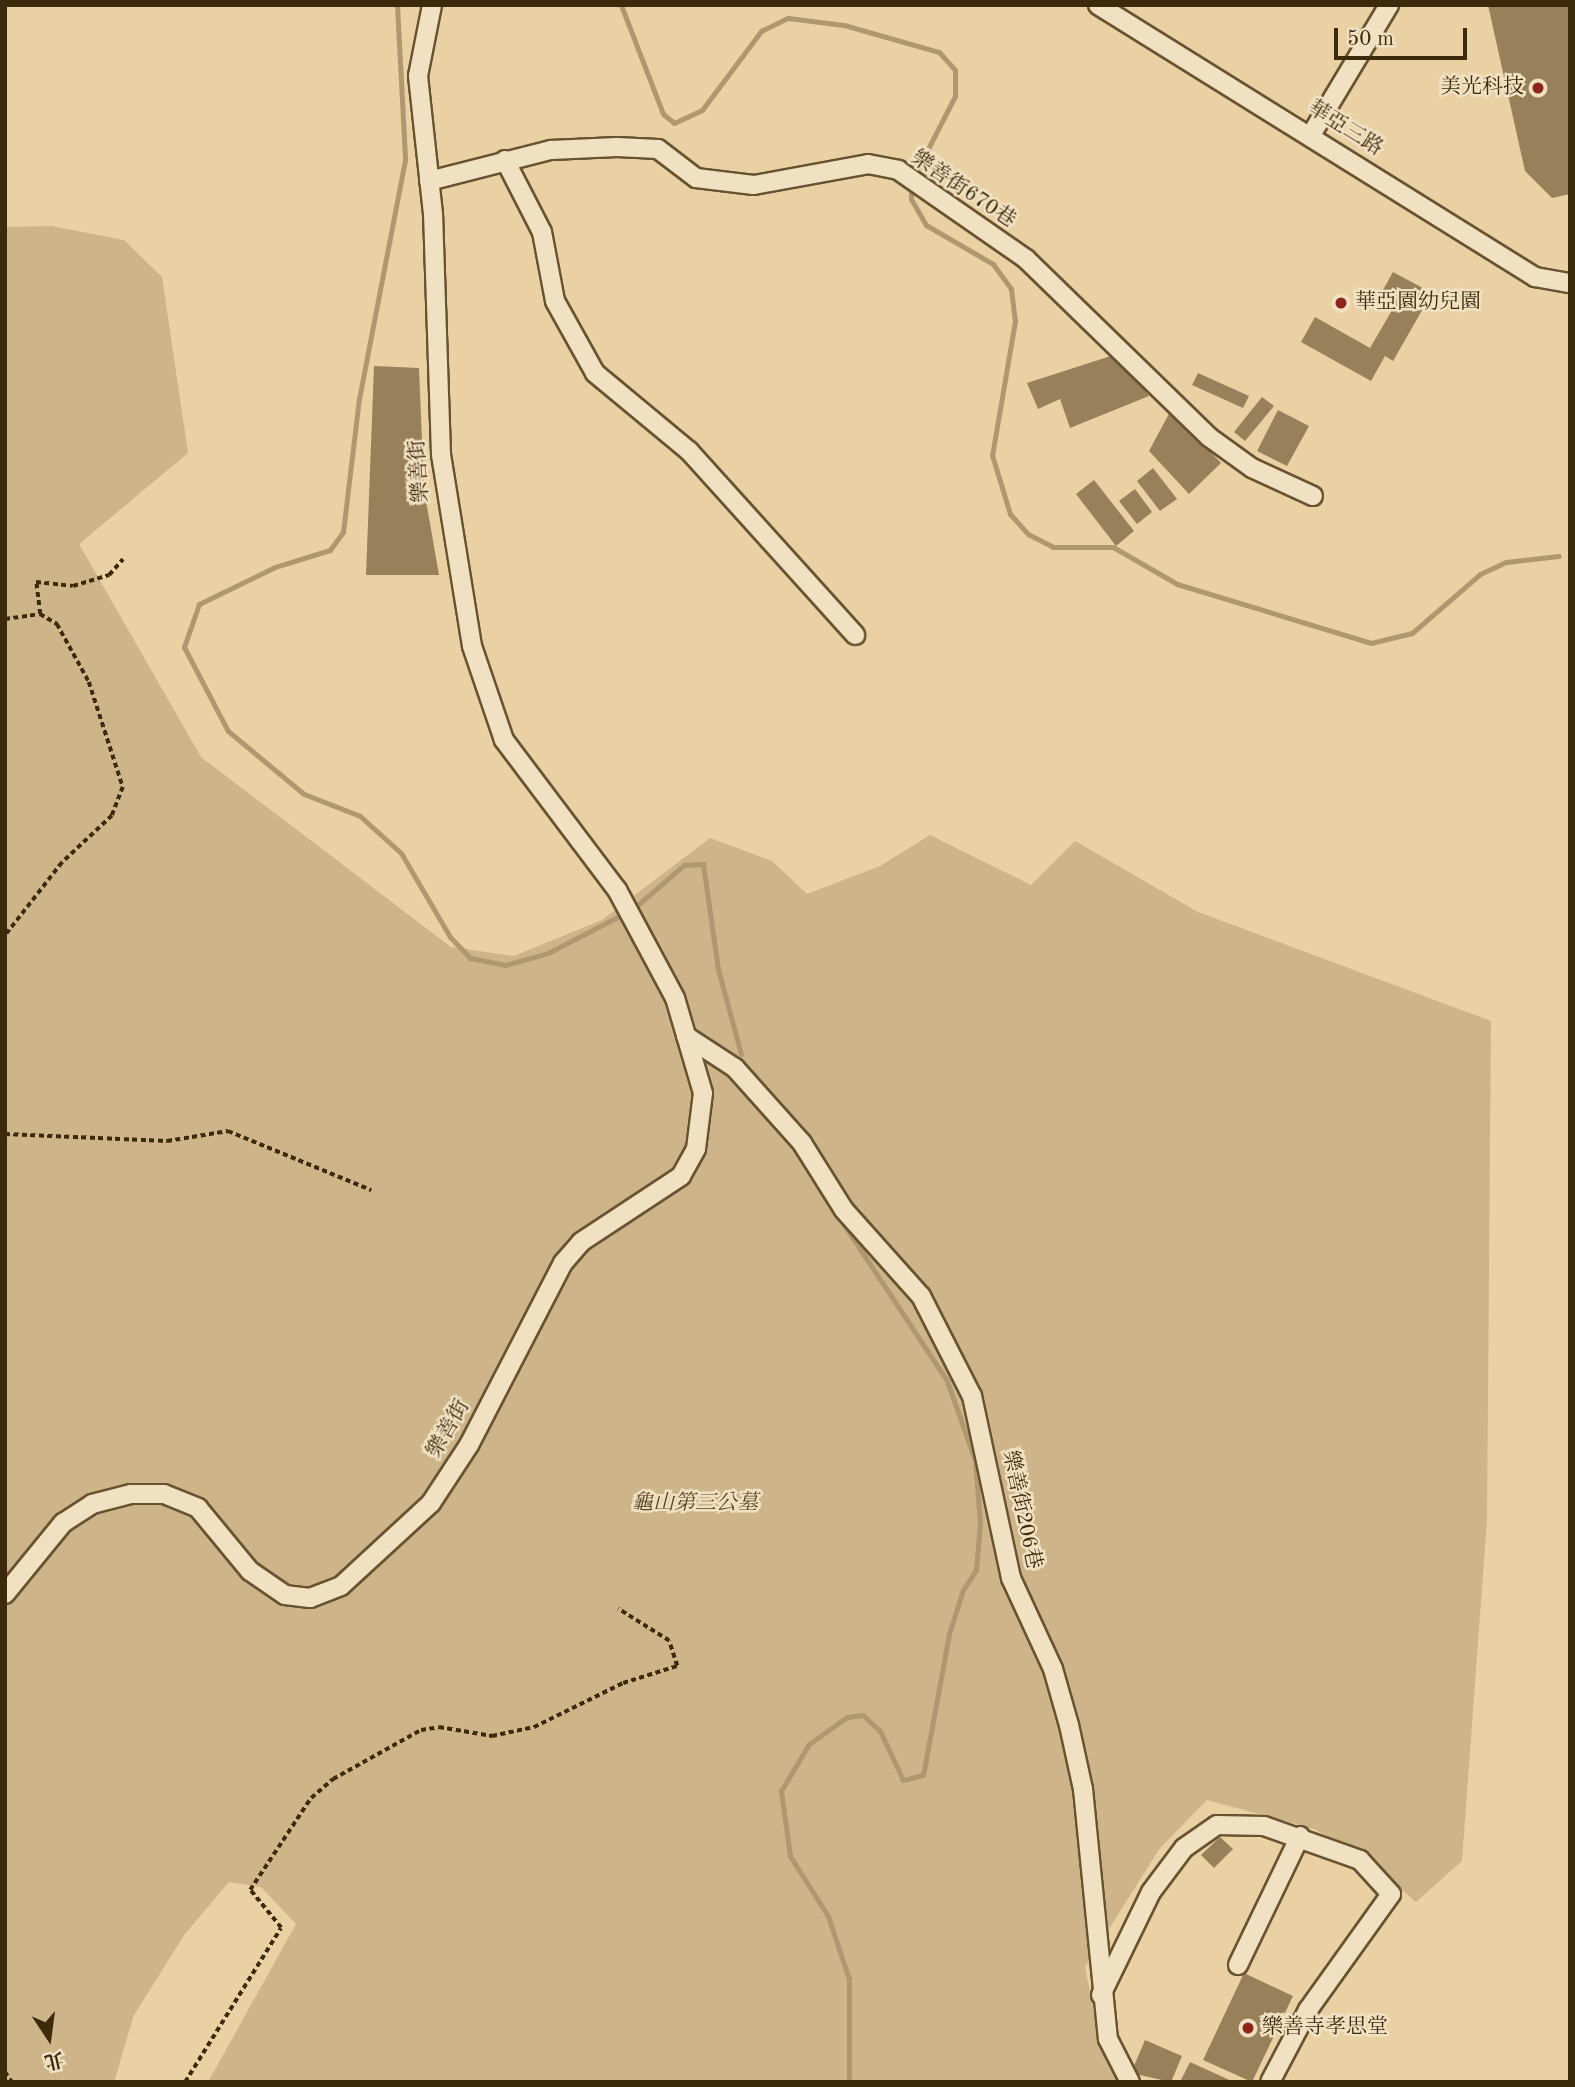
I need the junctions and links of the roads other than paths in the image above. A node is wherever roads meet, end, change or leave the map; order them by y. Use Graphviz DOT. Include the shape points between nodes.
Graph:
graph roads {
  1 [pos="432,5"];
  2 [pos="1098,5"];
  3 [pos="1389,5"];
  4 [pos="1311,135"];
  5 [pos="505,160"];
  6 [pos="429,181"];
  7 [pos="1570,283"];
  8 [pos="1312,496"];
  9 [pos="855,635"];
  10 [pos="686,1036"];
  11 [pos="5,1594"];
  12 [pos="1300,1836"];
  13 [pos="1238,1965"];
  14 [pos="1101,1995"];
  15 [pos="1130,2082"];
  16 [pos="1270,2082"];
  1 -- 6 [label="street, 樂善街" via="418,76"];
  2 -- 4 [label="street, 華亞三路"];
  3 -- 4 [label="street"];
  4 -- 7 [label="street, 華亞三路" via="1535,277"];
  5 -- 6 [label="street, 樂善街670巷"];
  5 -- 8 [label="street, 樂善街670巷" via="551,150 657,149 696,178 754,185 868,164 898,170 1026,259 1209,437 1252,468"];
  5 -- 9 [label="street" via="542,232 555,301 595,373 689,451"];
  6 -- 10 [label="street, 樂善街" via="446,515 472,646 505,740 639,925"];
  10 -- 11 [label="street, 樂善街" via="703,1093 703,1122 681,1176 581,1242 564,1263 469,1445 431,1503 351,1578 310,1598 285,1595 250,1571 198,1508 164,1493 131,1494 92,1504 63,1523"];
  10 -- 14 [label="street, 樂善街206巷" via="735,1068 802,1143 844,1210 921,1296 972,1396 1011,1578 1053,1669 1083,1789"];
  12 -- 13 [label="street"];
  12 -- 14 [label="street" via="1264,1826 1217,1825 1184,1849 1151,1892"];
  12 -- 16 [label="street" via="1360,1860 1391,1894 1308,2010"];
  14 -- 15 [label="street, 樂善街206巷" via="1108,2039"];
}
